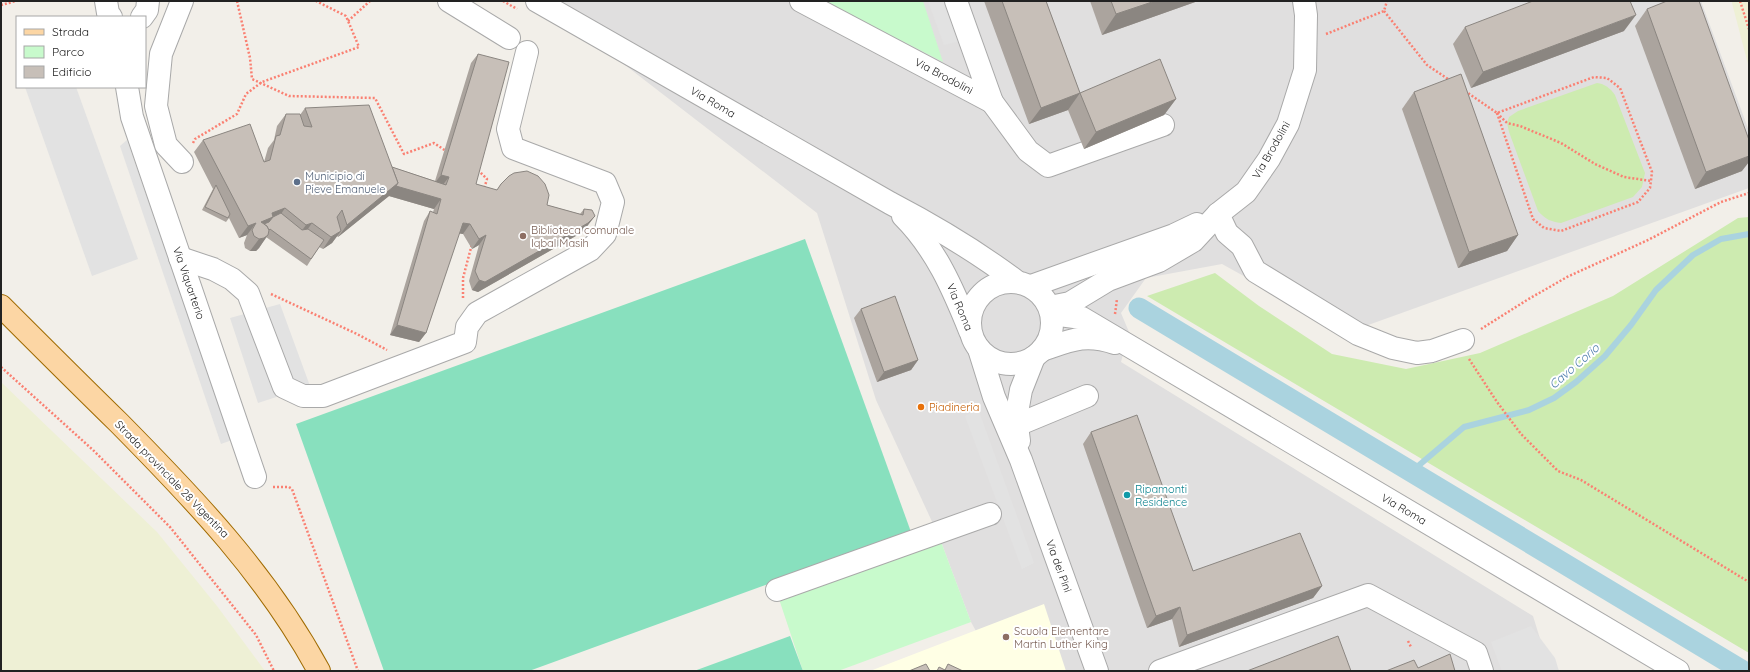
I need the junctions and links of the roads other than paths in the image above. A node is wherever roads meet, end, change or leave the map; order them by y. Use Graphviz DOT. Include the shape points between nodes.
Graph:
graph roads {
  1 [pos="106,1"];
  2 [pos="148,1"];
  3 [pos="182,1"];
  4 [pos="449,1"];
  5 [pos="537,1"];
  6 [pos="801,1"];
  7 [pos="956,1"];
  8 [pos="1304,1"];
  9 [pos="110,16"];
  10 [pos="143,16"];
  11 [pos="508,38"];
  12 [pos="527,52"];
  13 [pos="127,88"];
  14 [pos="992,102"];
  15 [pos="1163,125"];
  16 [pos="182,162"];
  17 [pos="890,203"];
  18 [pos="1218,214"];
  19 [pos="180,258"];
  20 [pos="1024,283"];
  21 [pos="1,306"];
  22 [pos="1051,311"];
  23 [pos="1464,340"];
  24 [pos="975,342"];
  25 [pos="1129,348"];
  26 [pos="1038,354"];
  27 [pos="1087,396"];
  28 [pos="1017,425"];
  29 [pos="1021,460"];
  30 [pos="255,477"];
  31 [pos="990,514"];
  32 [pos="777,590"];
  33 [pos="319,671"];
  34 [pos="1097,671"];
  35 [pos="1160,671"];
  36 [pos="1482,671"];
  37 [pos="1678,671"];
  1 -- 9 [label="street"];
  2 -- 10 [label="street" via="147,10"];
  3 -- 16 [label="street" via="161,54 156,106 166,145"];
  4 -- 11 [label="street"];
  5 -- 17 [label="street, Via Roma"];
  6 -- 14 [label="street, Via Brodolini"];
  7 -- 14 [label="street, Via Brodolini"];
  8 -- 18 [label="street, Via Brodolini" via="1305,70 1288,124 1269,159 1246,192"];
  12 -- 19 [label="street" via="508,129 513,148 605,183 612,202 605,234 590,250 477,313 467,327 465,342 323,396 303,396 284,387 248,293 232,279 213,269"];
  13 -- 19 [label="street, Via Viquarterio" via="132,117"];
  14 -- 15 [label="street" via="1028,150 1048,166"];
  17 -- 20 [label="street, Via Roma" via="981,254"];
  17 -- 24 [label="street, Via Roma" via="920,233 951,284"];
  18 -- 20 [label="street, Via Brodolini" via="1174,235"];
  18 -- 22 [label="street, Via Brodolini" via="1193,241 1159,261 1108,280 1070,303"];
  18 -- 23 [label="street" via="1227,233 1242,246 1255,271 1358,334 1393,348 1417,353 1432,351"];
  19 -- 30 [label="street, Via Viquarterio"];
  20 -- 22 [label="street" via="1043,295"];
  20 -- 24 [label="street" via="1000,282 985,290 974,303 970,319"];
  21 -- 33 [label="main road, Strada provinciale 28 Vigentina" via="172,476 228,537 270,592"];
  22 -- 25 [label="street, Via Roma" via="1082,318"];
  22 -- 26 [label="street" via="1052,327 1049,339"];
  24 -- 26 [label="street" via="988,357 999,362 1024,362"];
  24 -- 29 [label="street, Via dei Pini" via="994,397"];
  25 -- 26 [label="street, Via Roma" via="1100,338 1077,338"];
  25 -- 37 [label="street, Via Roma"];
  26 -- 28 [label="street, Via dei Pini" via="1021,390"];
  27 -- 28 [label="street"];
  28 -- 29 [label="street, Via dei Pini"];
  29 -- 34 [label="street, Via dei Pini"];
  31 -- 32 [label="street"];
  35 -- 36 [label="street" via="1368,595 1476,653"];
}
